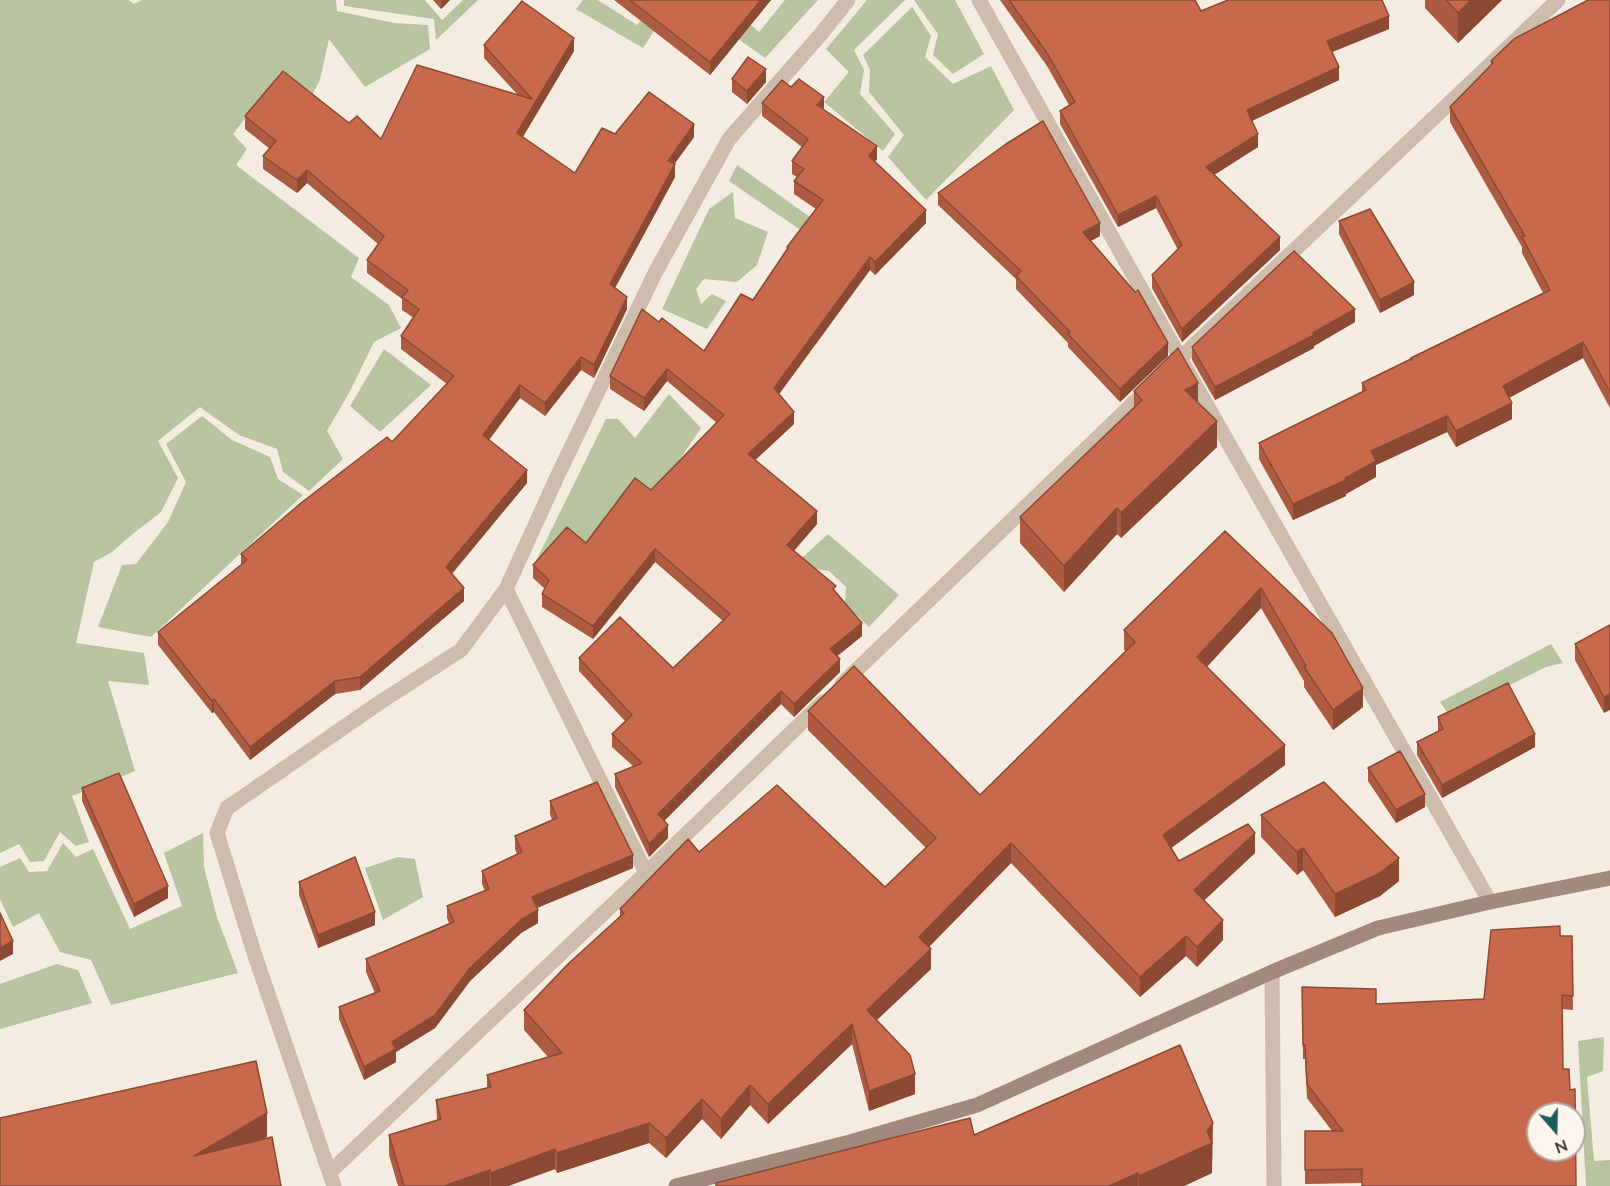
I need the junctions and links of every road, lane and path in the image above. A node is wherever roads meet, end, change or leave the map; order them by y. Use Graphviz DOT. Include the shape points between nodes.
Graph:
graph roads {
  1 [pos="848,0"];
  2 [pos="979,0"];
  3 [pos="1558,0"];
  4 [pos="1180,358"];
  5 [pos="506,589"];
  6 [pos="646,873"];
  7 [pos="1610,878"];
  8 [pos="1490,902"];
  9 [pos="1272,972"];
  10 [pos="332,1179"];
  11 [pos="679,1186"];
  12 [pos="1274,1186"];
  1 -- 5 [label="street" via="729,139 655,273"];
  2 -- 4 [label="street"];
  3 -- 4 [label="street"];
  4 -- 6 [label="street"];
  4 -- 8 [label="street"];
  5 -- 6 [label="street"];
  5 -- 10 [label="street" via="461,650 227,808 217,832"];
  6 -- 10 [label="street"];
  7 -- 8 [label="street"];
  8 -- 9 [label="street" via="1378,928"];
  9 -- 11 [label="street" via="977,1106"];
  9 -- 12 [label="street"];
}
